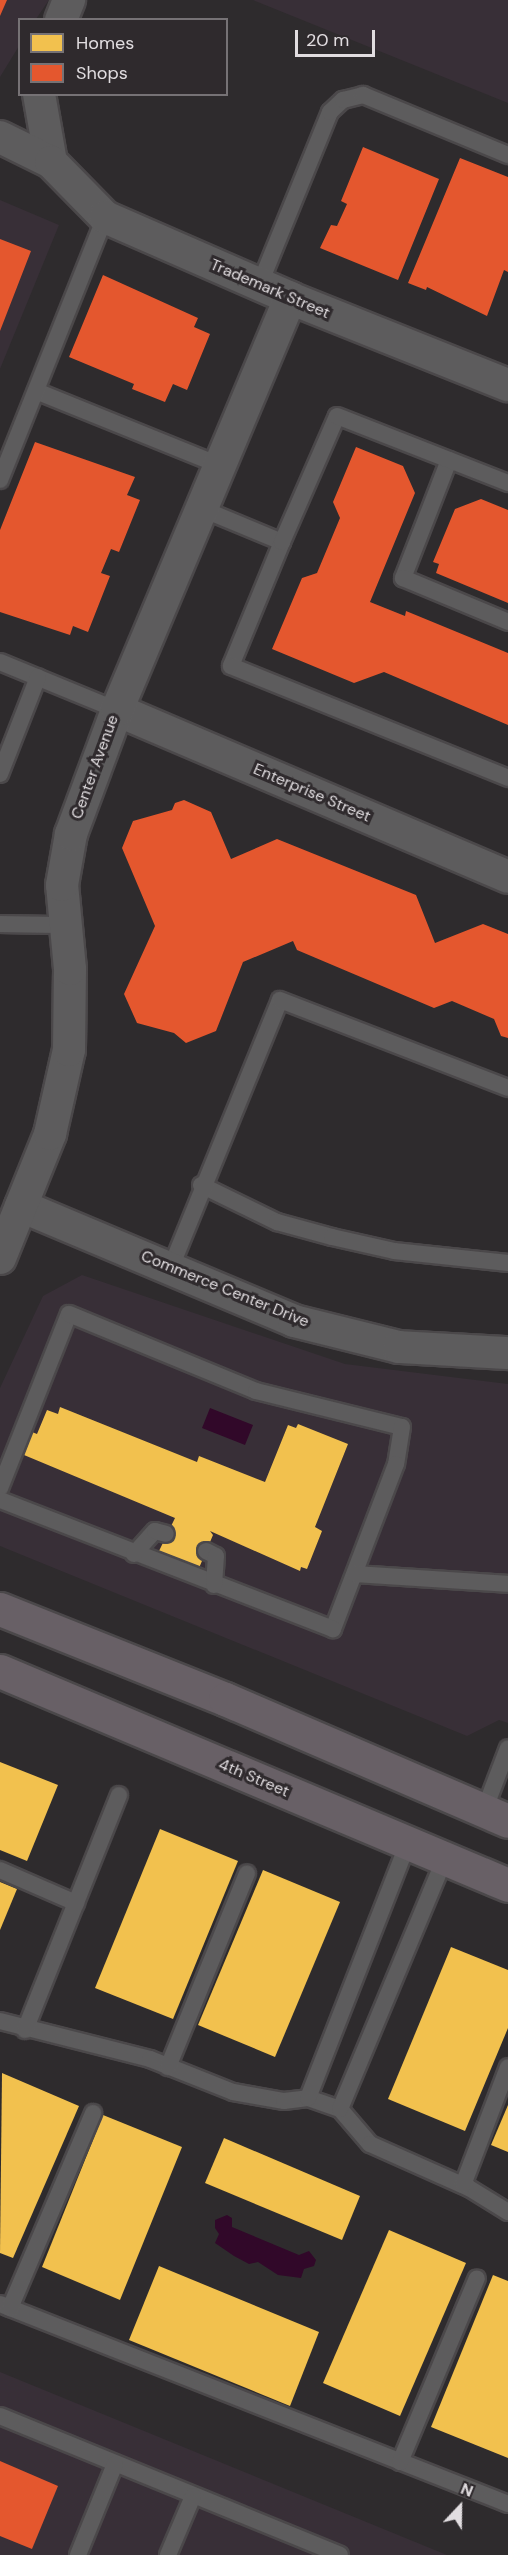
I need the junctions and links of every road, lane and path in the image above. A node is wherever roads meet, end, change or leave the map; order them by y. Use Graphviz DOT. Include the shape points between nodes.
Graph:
graph roads {
  1 [pos="69,0"];
  2 [pos="62,18"];
  3 [pos="39,96"];
  4 [pos="0,137"];
  5 [pos="508,155"];
  6 [pos="51,162"];
  7 [pos="105,217"];
  8 [pos="259,285"];
  9 [pos="290,298"];
  10 [pos="508,385"];
  11 [pos="36,391"];
  12 [pos="449,460"];
  13 [pos="217,464"];
  14 [pos="0,480"];
  15 [pos="508,483"];
  16 [pos="200,508"];
  17 [pos="282,542"];
  18 [pos="508,622"];
  19 [pos="0,662"];
  20 [pos="38,677"];
  21 [pos="117,710"];
  22 [pos="0,774"];
  23 [pos="508,778"];
  24 [pos="508,877"];
  25 [pos="0,924"];
  26 [pos="64,925"];
  27 [pos="508,1088"];
  28 [pos="201,1185"];
  29 [pos="21,1206"];
  30 [pos="0,1258"];
  31 [pos="508,1263"];
  32 [pos="171,1267"];
  33 [pos="508,1353"];
  34 [pos="0,1488"];
  35 [pos="0,1500"];
  36 [pos="166,1534"];
  37 [pos="206,1551"];
  38 [pos="134,1554"];
  39 [pos="355,1574"];
  40 [pos="508,1584"];
  41 [pos="214,1585"];
  42 [pos="0,1609"];
  43 [pos="0,1671"];
  44 [pos="508,1748"];
  45 [pos="119,1795"];
  46 [pos="496,1816"];
  47 [pos="408,1843"];
  48 [pos="445,1858"];
  49 [pos="0,1870"];
  50 [pos="247,1873"];
  51 [pos="508,1885"];
  52 [pos="76,1903"];
  53 [pos="0,2021"];
  54 [pos="26,2030"];
  55 [pos="168,2067"];
  56 [pos="508,2067"];
  57 [pos="308,2098"];
  58 [pos="340,2109"];
  59 [pos="93,2113"];
  60 [pos="463,2185"];
  61 [pos="508,2212"];
  62 [pos="477,2278"];
  63 [pos="5,2306"];
  64 [pos="0,2416"];
  65 [pos="400,2462"];
  66 [pos="116,2464"];
  67 [pos="193,2496"];
  68 [pos="508,2504"];
  69 [pos="78,2555"];
  70 [pos="168,2555"];
  71 [pos="340,2555"];
  1 -- 2 [label="street"];
  3 -- 6 [label="street"];
  4 -- 6 [label="street, Trademark Street"];
  5 -- 8 [label="lane" via="363,95 343,100 330,112"];
  6 -- 7 [label="street, Trademark Street"];
  7 -- 8 [label="street, Trademark Street"];
  7 -- 11 [label="lane"];
  8 -- 9 [label="street, Trademark Street"];
  9 -- 10 [label="street, Trademark Street"];
  9 -- 13 [label="street, Center Avenue"];
  11 -- 13 [label="lane"];
  11 -- 14 [label="lane"];
  12 -- 15 [label="lane"];
  12 -- 17 [label="lane" via="337,416"];
  12 -- 18 [label="lane" via="403,578"];
  13 -- 16 [label="street, Center Avenue"];
  16 -- 17 [label="lane"];
  16 -- 21 [label="street, Center Avenue"];
  17 -- 23 [label="lane" via="231,666"];
  19 -- 20 [label="lane"];
  20 -- 21 [label="lane"];
  20 -- 22 [label="lane"];
  21 -- 24 [label="street, Enterprise Street"];
  21 -- 26 [label="street, Center Avenue" via="71,834 62,885"];
  25 -- 26 [label="lane"];
  26 -- 29 [label="street, Center Avenue" via="70,969 69,1050 50,1134"];
  27 -- 28 [label="lane" via="280,1000"];
  28 -- 31 [label="lane" via="277,1222 332,1237 394,1251"];
  28 -- 32 [label="lane"];
  29 -- 30 [label="street, Center Avenue"];
  29 -- 32 [label="street, Commerce Center Drive"];
  32 -- 33 [label="street, Commerce Center Drive" via="294,1321 399,1347"];
  34 -- 39 [label="lane" via="69,1314 256,1391 402,1427 396,1464"];
  35 -- 38 [label="lane"];
  36 -- 38 [label="lane" via="155,1532"];
  37 -- 41 [label="lane" via="216,1556"];
  38 -- 41 [label="lane"];
  39 -- 40 [label="lane"];
  39 -- 41 [label="lane" via="333,1629"];
  42 -- 46 [label="main road" via="225,1699"];
  43 -- 47 [label="main road, 4th Street"];
  44 -- 46 [label="lane"];
  45 -- 52 [label="lane"];
  47 -- 48 [label="main road, 4th Street"];
  47 -- 57 [label="lane"];
  48 -- 51 [label="main road, 4th Street"];
  48 -- 58 [label="lane"];
  49 -- 52 [label="lane"];
  50 -- 55 [label="lane"];
  52 -- 54 [label="lane"];
  53 -- 54 [label="lane"];
  54 -- 55 [label="lane"];
  55 -- 57 [label="lane" via="233,2092 284,2101"];
  56 -- 60 [label="lane"];
  57 -- 58 [label="lane"];
  58 -- 60 [label="lane" via="370,2144"];
  59 -- 63 [label="lane"];
  60 -- 61 [label="lane"];
  62 -- 65 [label="lane"];
  63 -- 65 [label="lane"];
  64 -- 66 [label="lane"];
  65 -- 68 [label="lane"];
  66 -- 67 [label="lane"];
  66 -- 69 [label="lane"];
  67 -- 70 [label="lane"];
  67 -- 71 [label="lane"];
}
